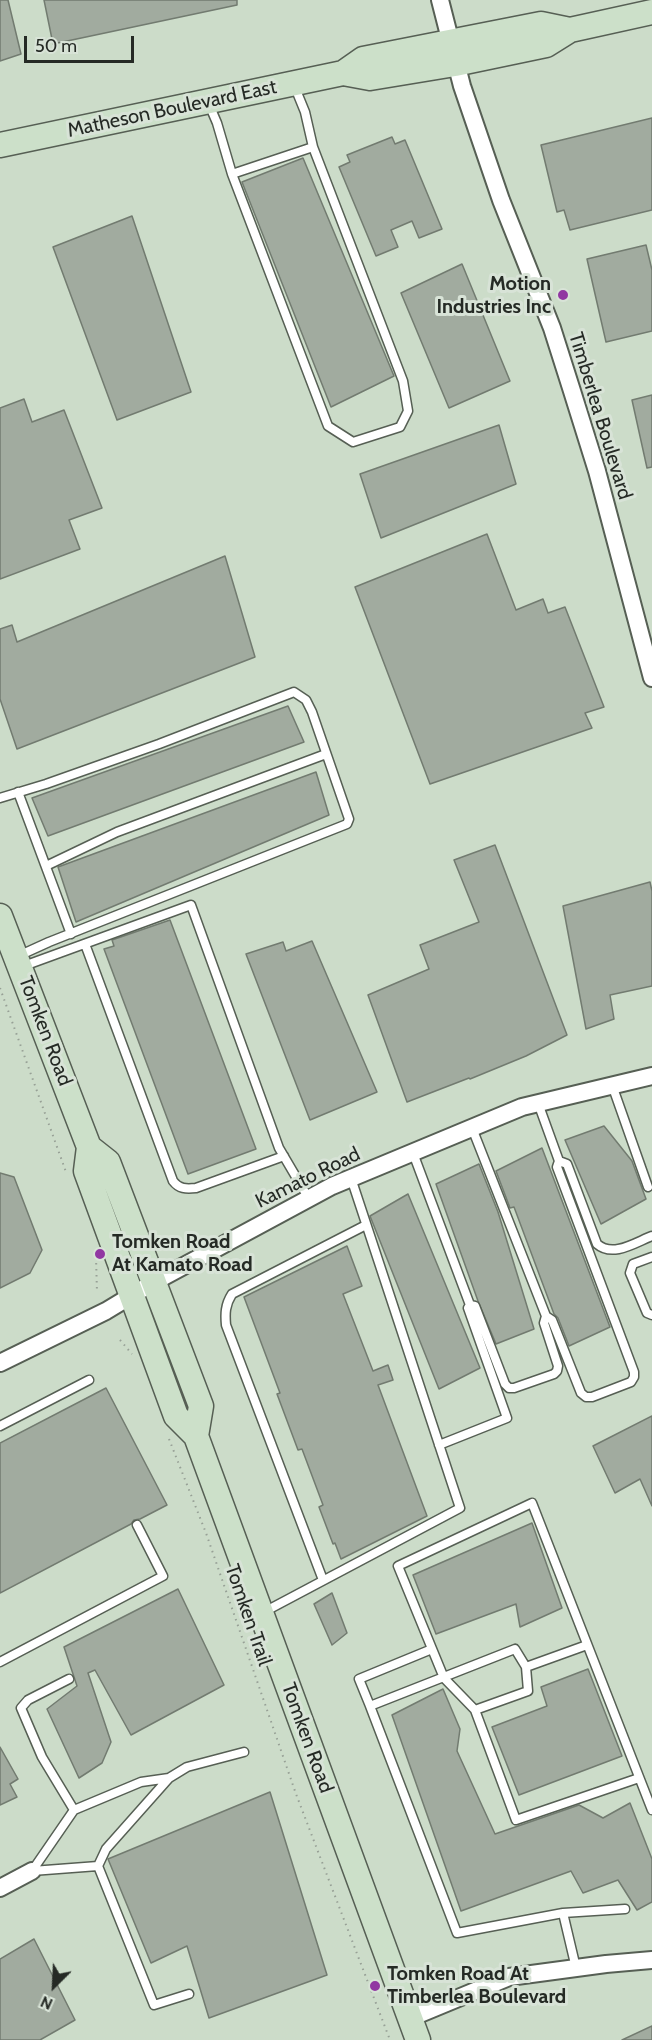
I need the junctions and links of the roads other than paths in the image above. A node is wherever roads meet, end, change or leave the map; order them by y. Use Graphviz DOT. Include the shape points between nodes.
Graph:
graph roads {
  1 [pos="440,0"];
  2 [pos="652,12"];
  3 [pos="452,53"];
  4 [pos="293,84"];
  5 [pos="208,102"];
  6 [pos="0,145"];
  7 [pos="314,147"];
  8 [pos="231,174"];
  9 [pos="652,678"];
  10 [pos="326,754"];
  11 [pos="18,792"];
  12 [pos="0,798"];
  13 [pos="46,866"];
  14 [pos="0,916"];
  15 [pos="71,934"];
  16 [pos="85,944"];
  17 [pos="18,962"];
  18 [pos="652,1076"];
  19 [pos="612,1085"];
  20 [pos="538,1104"];
  21 [pos="472,1128"];
  22 [pos="89,1147"];
  23 [pos="412,1153"];
  24 [pos="284,1156"];
  25 [pos="559,1161"];
  26 [pos="351,1178"];
  27 [pos="648,1187"];
  28 [pos="309,1199"];
  29 [pos="366,1225"];
  30 [pos="652,1236"];
  31 [pos="652,1257"];
  32 [pos="154,1282"];
  33 [pos="131,1295"];
  34 [pos="470,1305"];
  35 [pos="546,1316"];
  36 [pos="652,1316"];
  37 [pos="0,1363"];
  38 [pos="89,1380"];
  39 [pos="0,1426"];
  40 [pos="196,1436"];
  41 [pos="439,1446"];
  42 [pos="136,1525"];
  43 [pos="323,1580"];
  44 [pos="261,1613"];
  45 [pos="587,1645"];
  46 [pos="432,1649"];
  47 [pos="0,1662"];
  48 [pos="526,1667"];
  49 [pos="443,1677"];
  50 [pos="69,1679"];
  51 [pos="370,1706"];
  52 [pos="475,1710"];
  53 [pos="244,1752"];
  54 [pos="169,1778"];
  55 [pos="639,1778"];
  56 [pos="74,1810"];
  57 [pos="652,1810"];
  58 [pos="98,1866"];
  59 [pos="32,1872"];
  60 [pos="0,1888"];
  61 [pos="625,1909"];
  62 [pos="563,1913"];
  63 [pos="652,1960"];
  64 [pos="576,1968"];
  65 [pos="189,1994"];
  66 [pos="414,2029"];
  1 -- 3 [label="street, Timberlea Boulevard"];
  2 -- 3 [label="main road, Matheson Boulevard East" via="570,30 546,45"];
  3 -- 4 [label="main road, Matheson Boulevard East" via="363,59 343,73"];
  3 -- 9 [label="street, Timberlea Boulevard" via="501,201 569,380"];
  4 -- 5 [label="main road, Matheson Boulevard East"];
  4 -- 7 [label="lane"];
  5 -- 6 [label="main road, Matheson Boulevard East"];
  5 -- 8 [label="lane"];
  7 -- 8 [label="lane"];
  7 -- 8 [label="lane" via="403,381 408,411 400,427 353,442 328,426"];
  10 -- 11 [label="lane" via="306,700 294,692"];
  10 -- 13 [label="lane" via="117,832"];
  10 -- 15 [label="lane" via="349,819 347,824"];
  11 -- 12 [label="lane"];
  11 -- 13 [label="lane"];
  13 -- 15 [label="lane"];
  14 -- 17 [label="main road, Tomken Road"];
  15 -- 17 [label="lane"];
  16 -- 17 [label="lane"];
  16 -- 24 [label="lane" via="173,1181 184,1189 196,1188"];
  16 -- 24 [label="lane" via="191,905"];
  17 -- 22 [label="main road, Tomken Road"];
  18 -- 19 [label="street, Kamato Road"];
  19 -- 20 [label="street, Kamato Road"];
  19 -- 27 [label="lane"];
  20 -- 21 [label="street, Kamato Road"];
  20 -- 25 [label="lane"];
  21 -- 23 [label="street, Kamato Road"];
  21 -- 35 [label="lane"];
  22 -- 32 [label="main road, Tomken Road" via="108,1162"];
  22 -- 33 [label="main road, Tomken Road" via="86,1171"];
  23 -- 26 [label="street, Kamato Road"];
  23 -- 34 [label="lane"];
  24 -- 28 [label="lane"];
  25 -- 30 [label="lane" via="567,1164 602,1249 615,1250"];
  25 -- 35 [label="lane" via="557,1167 634,1372 631,1382 586,1397 552,1320"];
  26 -- 28 [label="street, Kamato Road"];
  26 -- 29 [label="lane"];
  28 -- 32 [label="street, Kamato Road"];
  29 -- 41 [label="lane"];
  29 -- 43 [label="lane" via="232,1294 225,1314"];
  31 -- 36 [label="lane" via="633,1264 630,1273"];
  32 -- 33 [label="street, Kamato Road"];
  32 -- 40 [label="main road, Tomken Road" via="201,1406"];
  33 -- 37 [label="street, Kamato Road"];
  33 -- 40 [label="main road, Tomken Road" via="176,1416"];
  34 -- 35 [label="lane" via="475,1306 509,1388 557,1371 544,1323"];
  34 -- 41 [label="lane" via="507,1418"];
  38 -- 39 [label="lane"];
  40 -- 44 [label="main road, Tomken Road"];
  41 -- 43 [label="lane" via="460,1508"];
  42 -- 47 [label="lane" via="163,1576"];
  43 -- 44 [label="lane"];
  44 -- 66 [label="main road, Tomken Road"];
  45 -- 46 [label="lane" via="532,1503 399,1566"];
  45 -- 48 [label="lane"];
  45 -- 55 [label="lane"];
  46 -- 49 [label="lane"];
  46 -- 51 [label="lane" via="359,1679"];
  48 -- 49 [label="lane" via="515,1649"];
  48 -- 52 [label="lane" via="528,1691"];
  49 -- 51 [label="lane"];
  49 -- 52 [label="lane"];
  50 -- 56 [label="lane" via="28,1700 21,1708 42,1757"];
  51 -- 62 [label="lane" via="457,1933"];
  52 -- 55 [label="lane" via="516,1820"];
  53 -- 54 [label="lane" via="187,1767"];
  54 -- 56 [label="lane" via="141,1782"];
  54 -- 58 [label="lane" via="106,1848"];
  55 -- 57 [label="lane"];
  56 -- 59 [label="lane"];
  58 -- 59 [label="lane"];
  58 -- 65 [label="lane" via="154,2005"];
  59 -- 60 [label="street"];
  61 -- 62 [label="lane"];
  62 -- 64 [label="lane"];
  63 -- 64 [label="street"];
  64 -- 66 [label="street" via="509,1977"];
}
